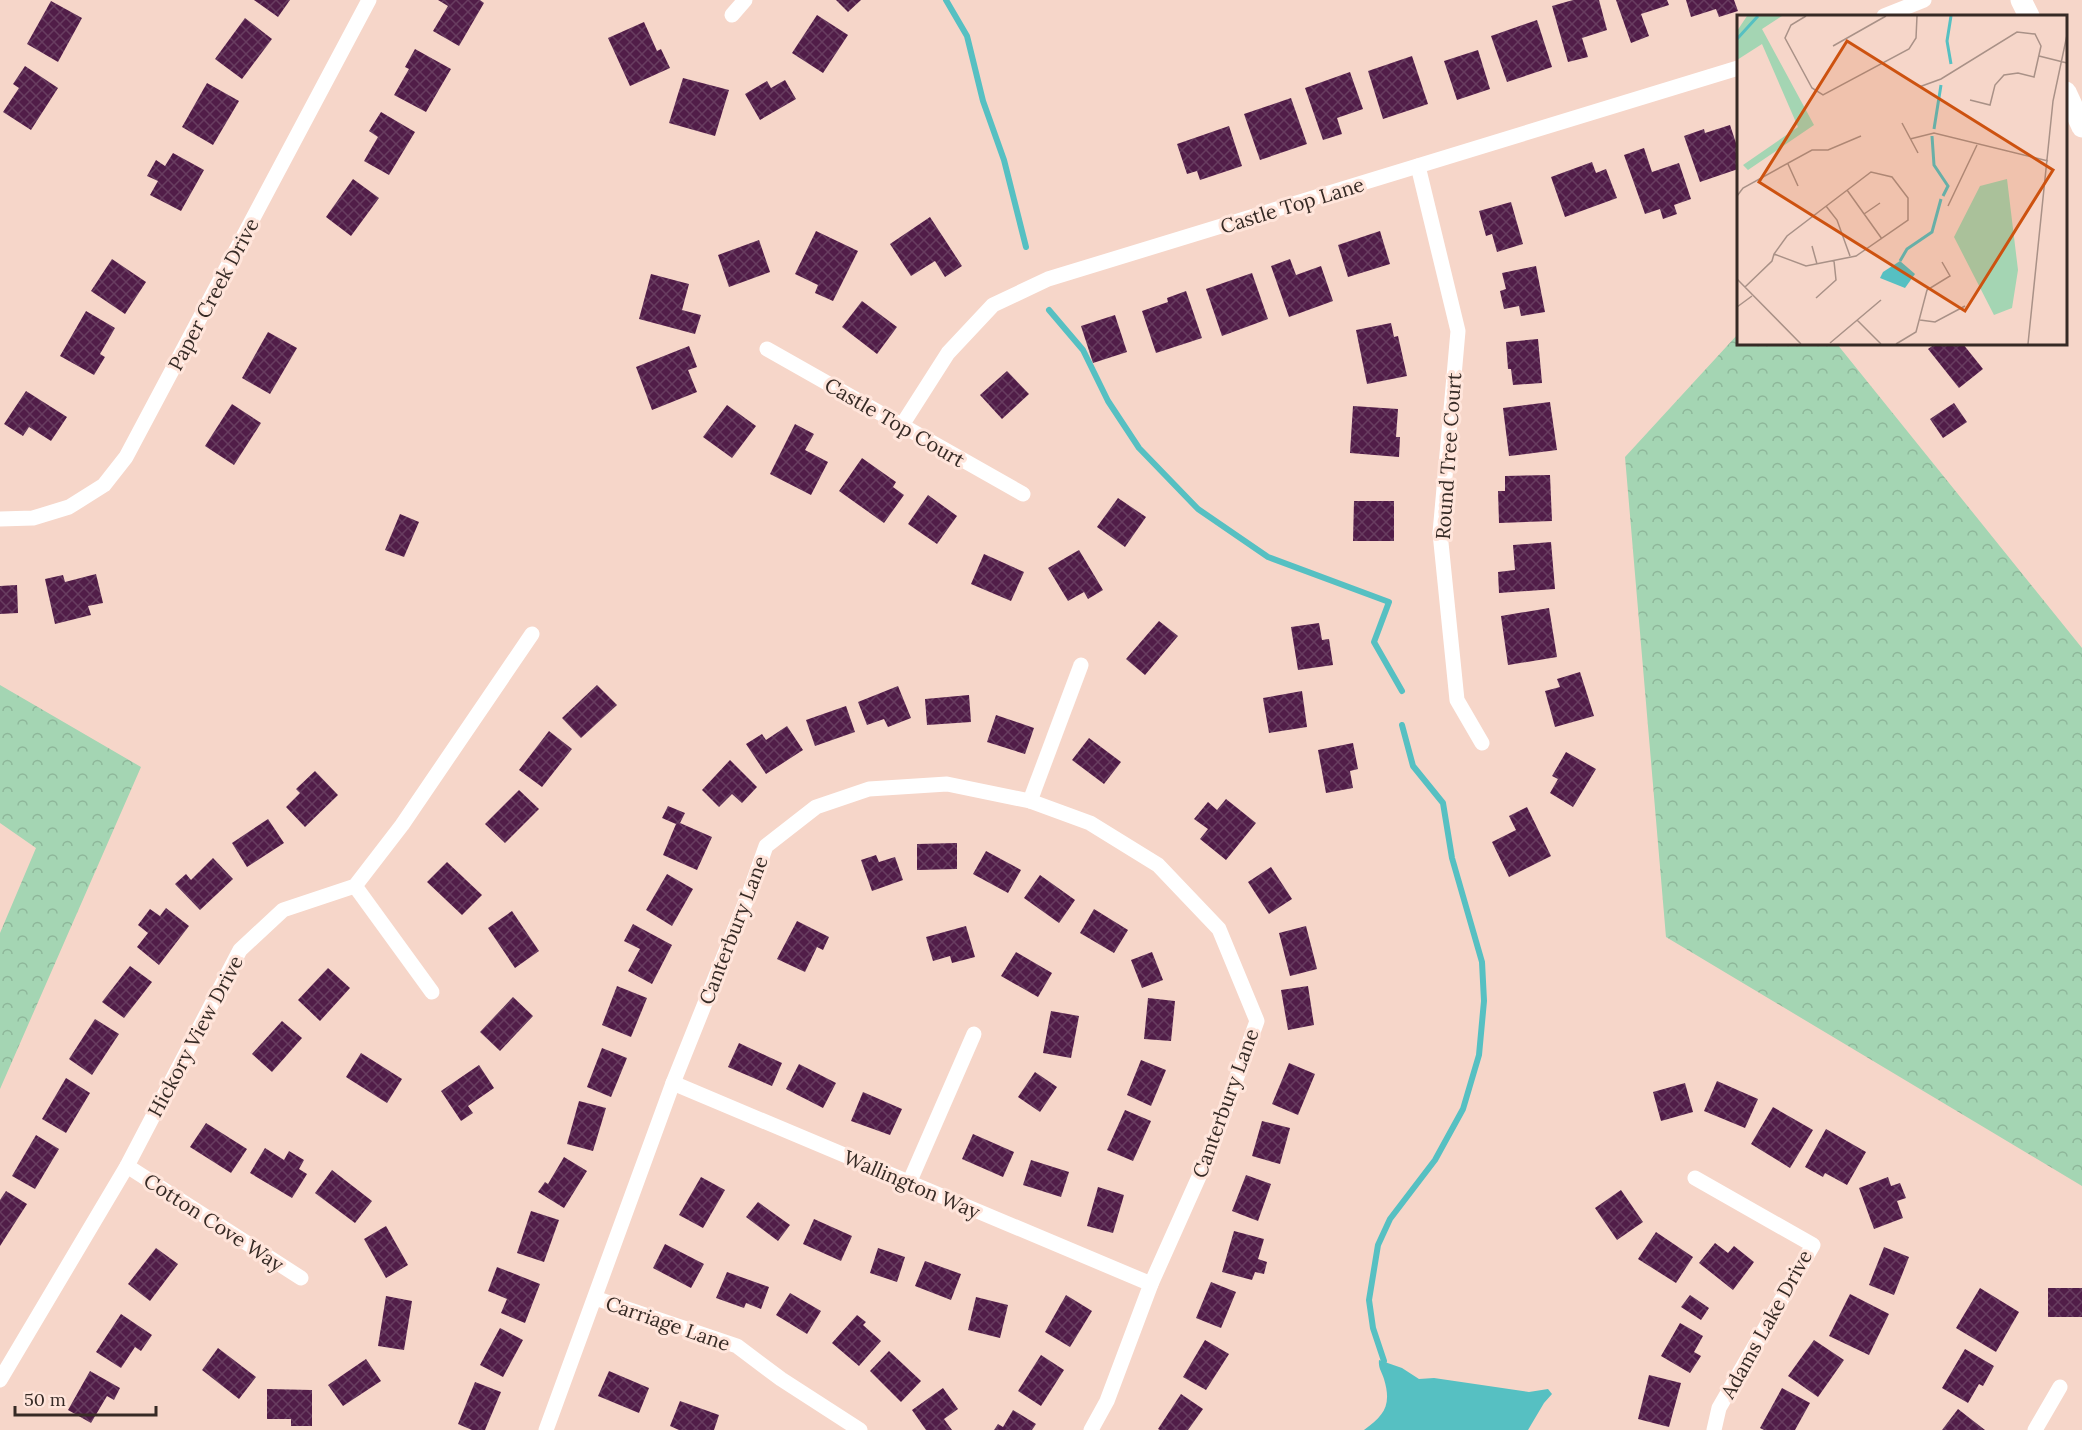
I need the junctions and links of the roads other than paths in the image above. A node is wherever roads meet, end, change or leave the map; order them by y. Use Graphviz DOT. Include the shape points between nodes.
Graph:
graph roads {
  1 [pos="369,0"];
  2 [pos="745,0"];
  3 [pos="1924,0"];
  4 [pos="2021,0"];
  5 [pos="732,15"];
  6 [pos="1886,15"];
  7 [pos="2028,15"];
  8 [pos="1737,68"];
  9 [pos="2067,94"];
  10 [pos="2082,127"];
  11 [pos="1418,166"];
  12 [pos="767,349"];
  13 [pos="902,425"];
  14 [pos="1023,494"];
  15 [pos="0,519"];
  16 [pos="532,634"];
  17 [pos="1081,665"];
  18 [pos="1482,743"];
  19 [pos="1030,801"];
  20 [pos="355,886"];
  21 [pos="432,992"];
  22 [pos="975,1034"];
  23 [pos="673,1083"];
  24 [pos="127,1166"];
  25 [pos="1695,1178"];
  26 [pos="909,1183"];
  27 [pos="301,1278"];
  28 [pos="1151,1284"];
  29 [pos="595,1299"];
  30 [pos="0,1380"];
  31 [pos="2060,1387"];
  32 [pos="546,1430"];
  33 [pos="860,1430"];
  34 [pos="1091,1430"];
  35 [pos="1714,1430"];
  36 [pos="2036,1430"];
  1 -- 15 [label="street, Paper Creek Drive" via="126,457 104,485 69,507 33,518"];
  2 -- 5 [label="street"];
  3 -- 6 [label="street"];
  4 -- 7 [label="street"];
  8 -- 11 [label="street, Castle Top Lane"];
  9 -- 10 [label="street"];
  11 -- 13 [label="street, Castle Top Lane" via="1048,279 993,305 948,353"];
  11 -- 18 [label="street, Round Tree Court" via="1458,331 1440,533 1457,700"];
  12 -- 13 [label="street, Castle Top Court"];
  13 -- 14 [label="street, Castle Top Court"];
  16 -- 20 [label="street" via="402,825"];
  17 -- 19 [label="street"];
  19 -- 23 [label="street, Canterbury Lane" via="947,784 868,789 816,807 766,846"];
  19 -- 28 [label="street, Canterbury Lane" via="1090,823 1158,865 1219,929 1257,1021 1210,1152"];
  20 -- 21 [label="street"];
  20 -- 24 [label="street, Hickory View Drive" via="283,910 240,950"];
  22 -- 26 [label="street"];
  23 -- 26 [label="street, Wallington Way"];
  23 -- 29 [label="street, Canterbury Lane"];
  24 -- 27 [label="street, Cotton Cove Way"];
  24 -- 30 [label="street, Hickory View Drive"];
  25 -- 35 [label="street, Adams Lake Drive" via="1813,1245 1719,1408"];
  26 -- 28 [label="street, Wallington Way"];
  28 -- 34 [label="street, Canterbury Lane" via="1107,1401"];
  29 -- 32 [label="street, Canterbury Lane"];
  29 -- 33 [label="street, Carriage Lane" via="737,1346"];
  31 -- 36 [label="street"];
}
